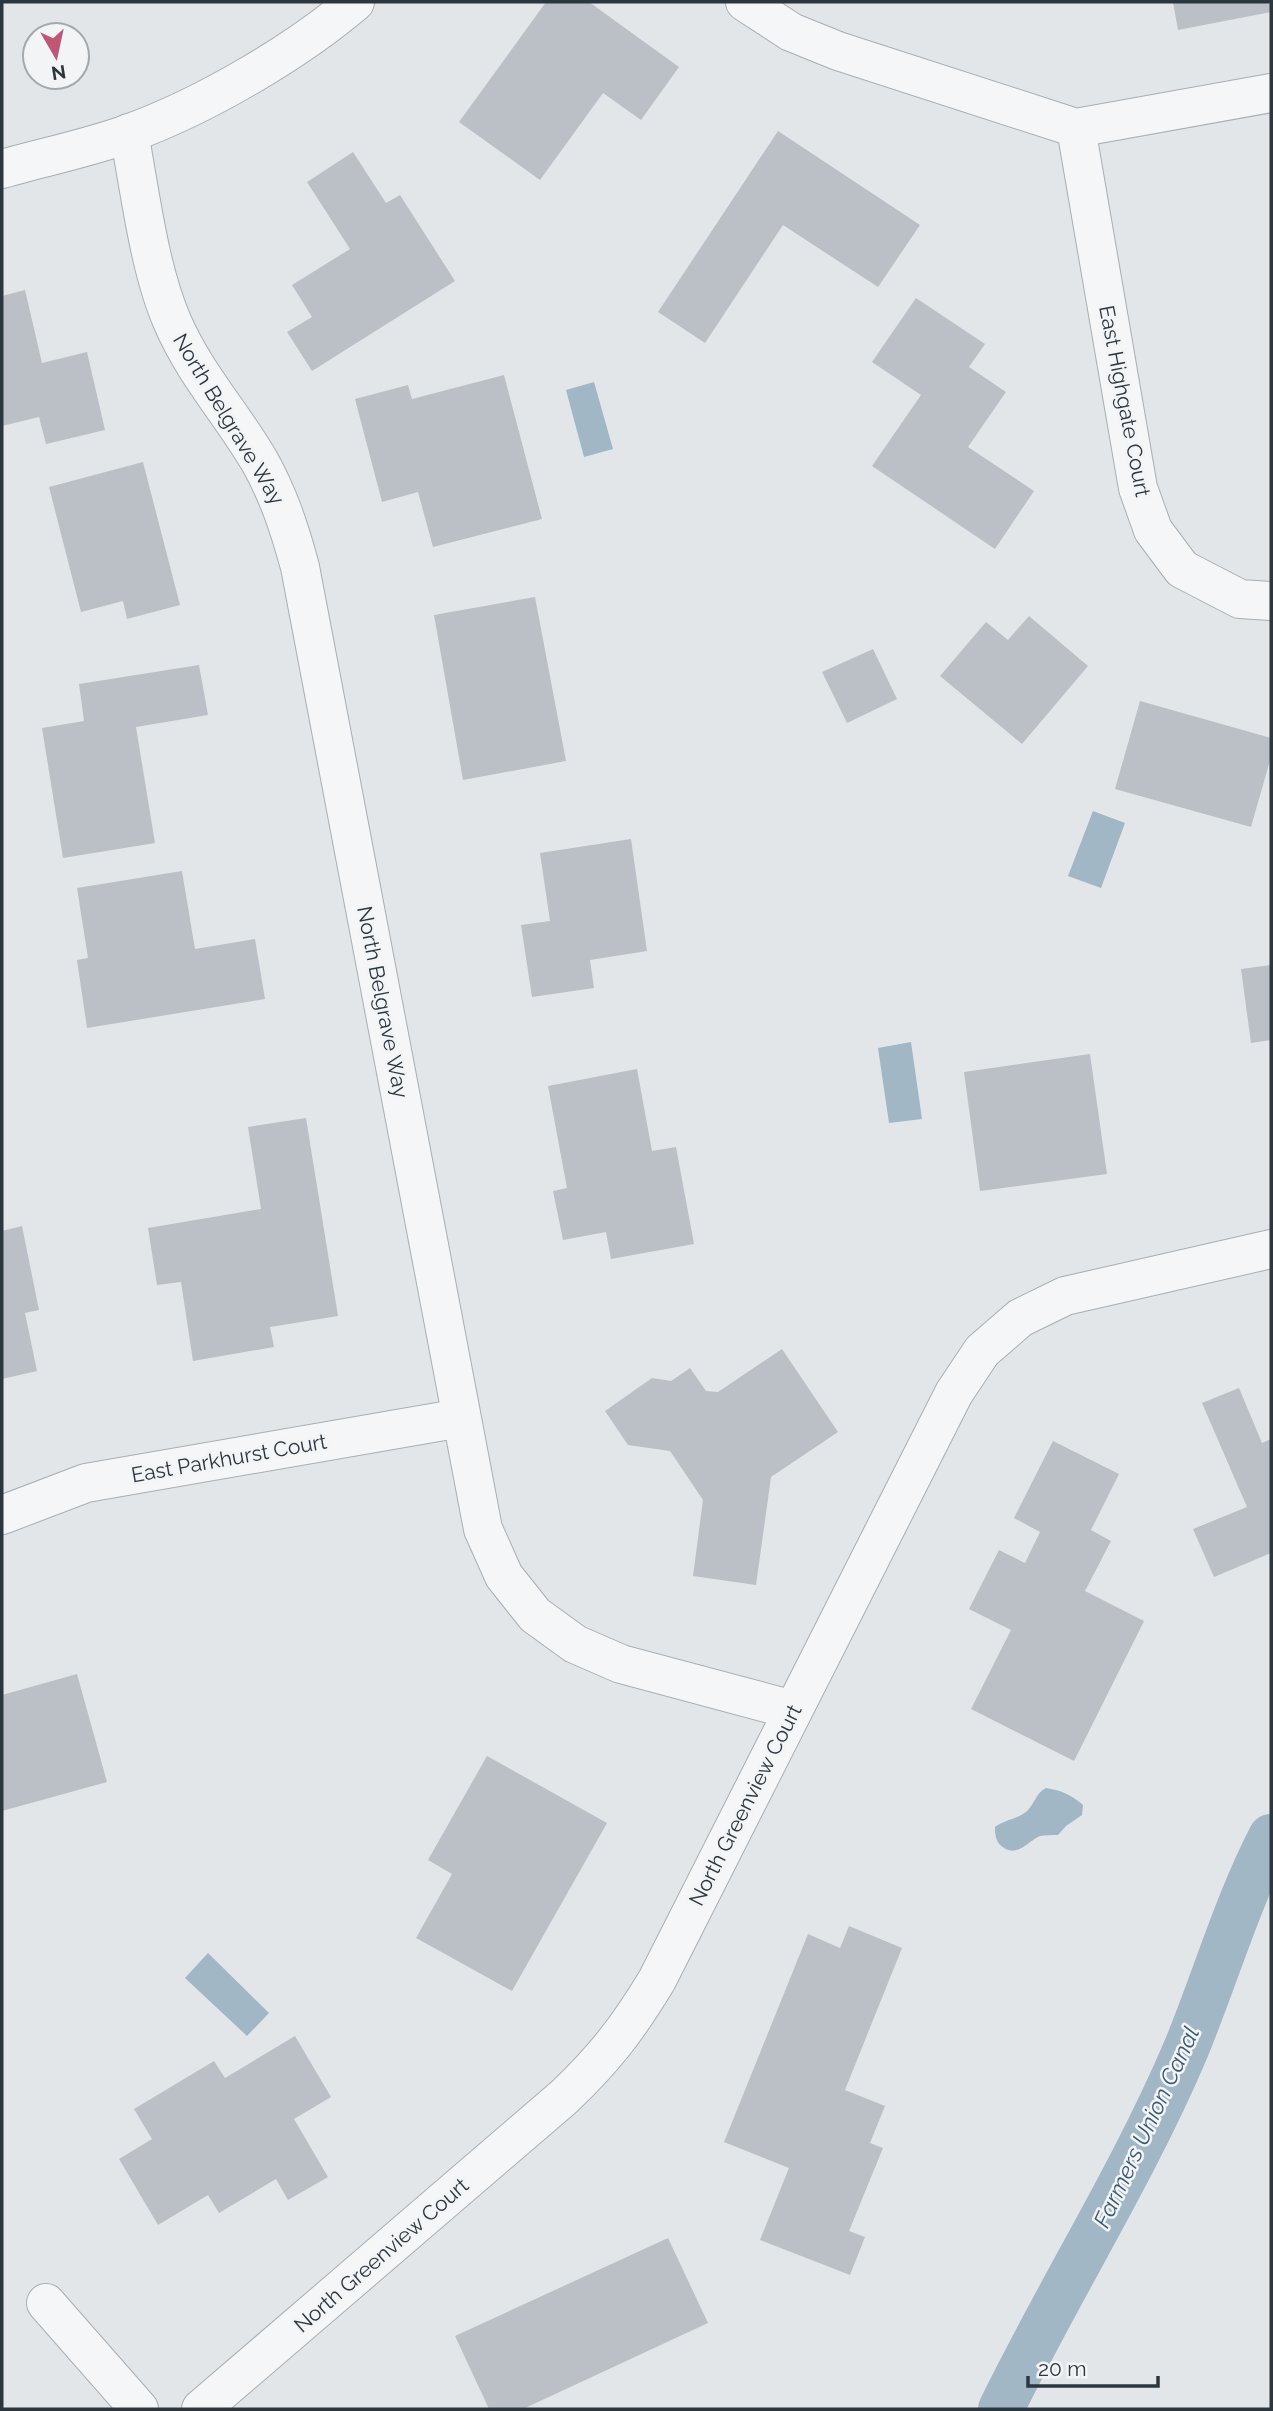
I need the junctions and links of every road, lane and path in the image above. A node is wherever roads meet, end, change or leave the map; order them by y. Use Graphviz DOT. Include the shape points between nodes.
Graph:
graph roads {
  1 [pos="355,2"];
  2 [pos="746,2"];
  3 [pos="1271,93"];
  4 [pos="1076,128"];
  5 [pos="129,133"];
  6 [pos="2,169"];
  7 [pos="1271,601"];
  8 [pos="1271,1249"];
  9 [pos="461,1418"];
  10 [pos="2,1515"];
  11 [pos="793,1710"];
  12 [pos="46,2303"];
  13 [pos="139,2409"];
  14 [pos="201,2409"];
  1 -- 5 [label="street" via="264,67"];
  2 -- 4 [label="street" via="791,32 838,51"];
  3 -- 4 [label="street"];
  4 -- 7 [label="street, East Highgate Court" via="1138,488 1153,530 1182,569 1240,599"];
  5 -- 6 [label="street"];
  5 -- 9 [label="street, North Belgrave Way" via="156,271 171,321 259,461 285,512 300,567"];
  8 -- 11 [label="street, North Greenview Court" via="1065,1296 1020,1318 982,1351 954,1393"];
  9 -- 10 [label="street, East Parkhurst Court" via="86,1483"];
  9 -- 11 [label="street, North Belgrave Way" via="483,1529 504,1576 535,1615 575,1644 621,1664"];
  11 -- 14 [label="street, North Greenview Court" via="657,1980 632,2023 600,2063"];
  12 -- 13 [label="street"];
}
